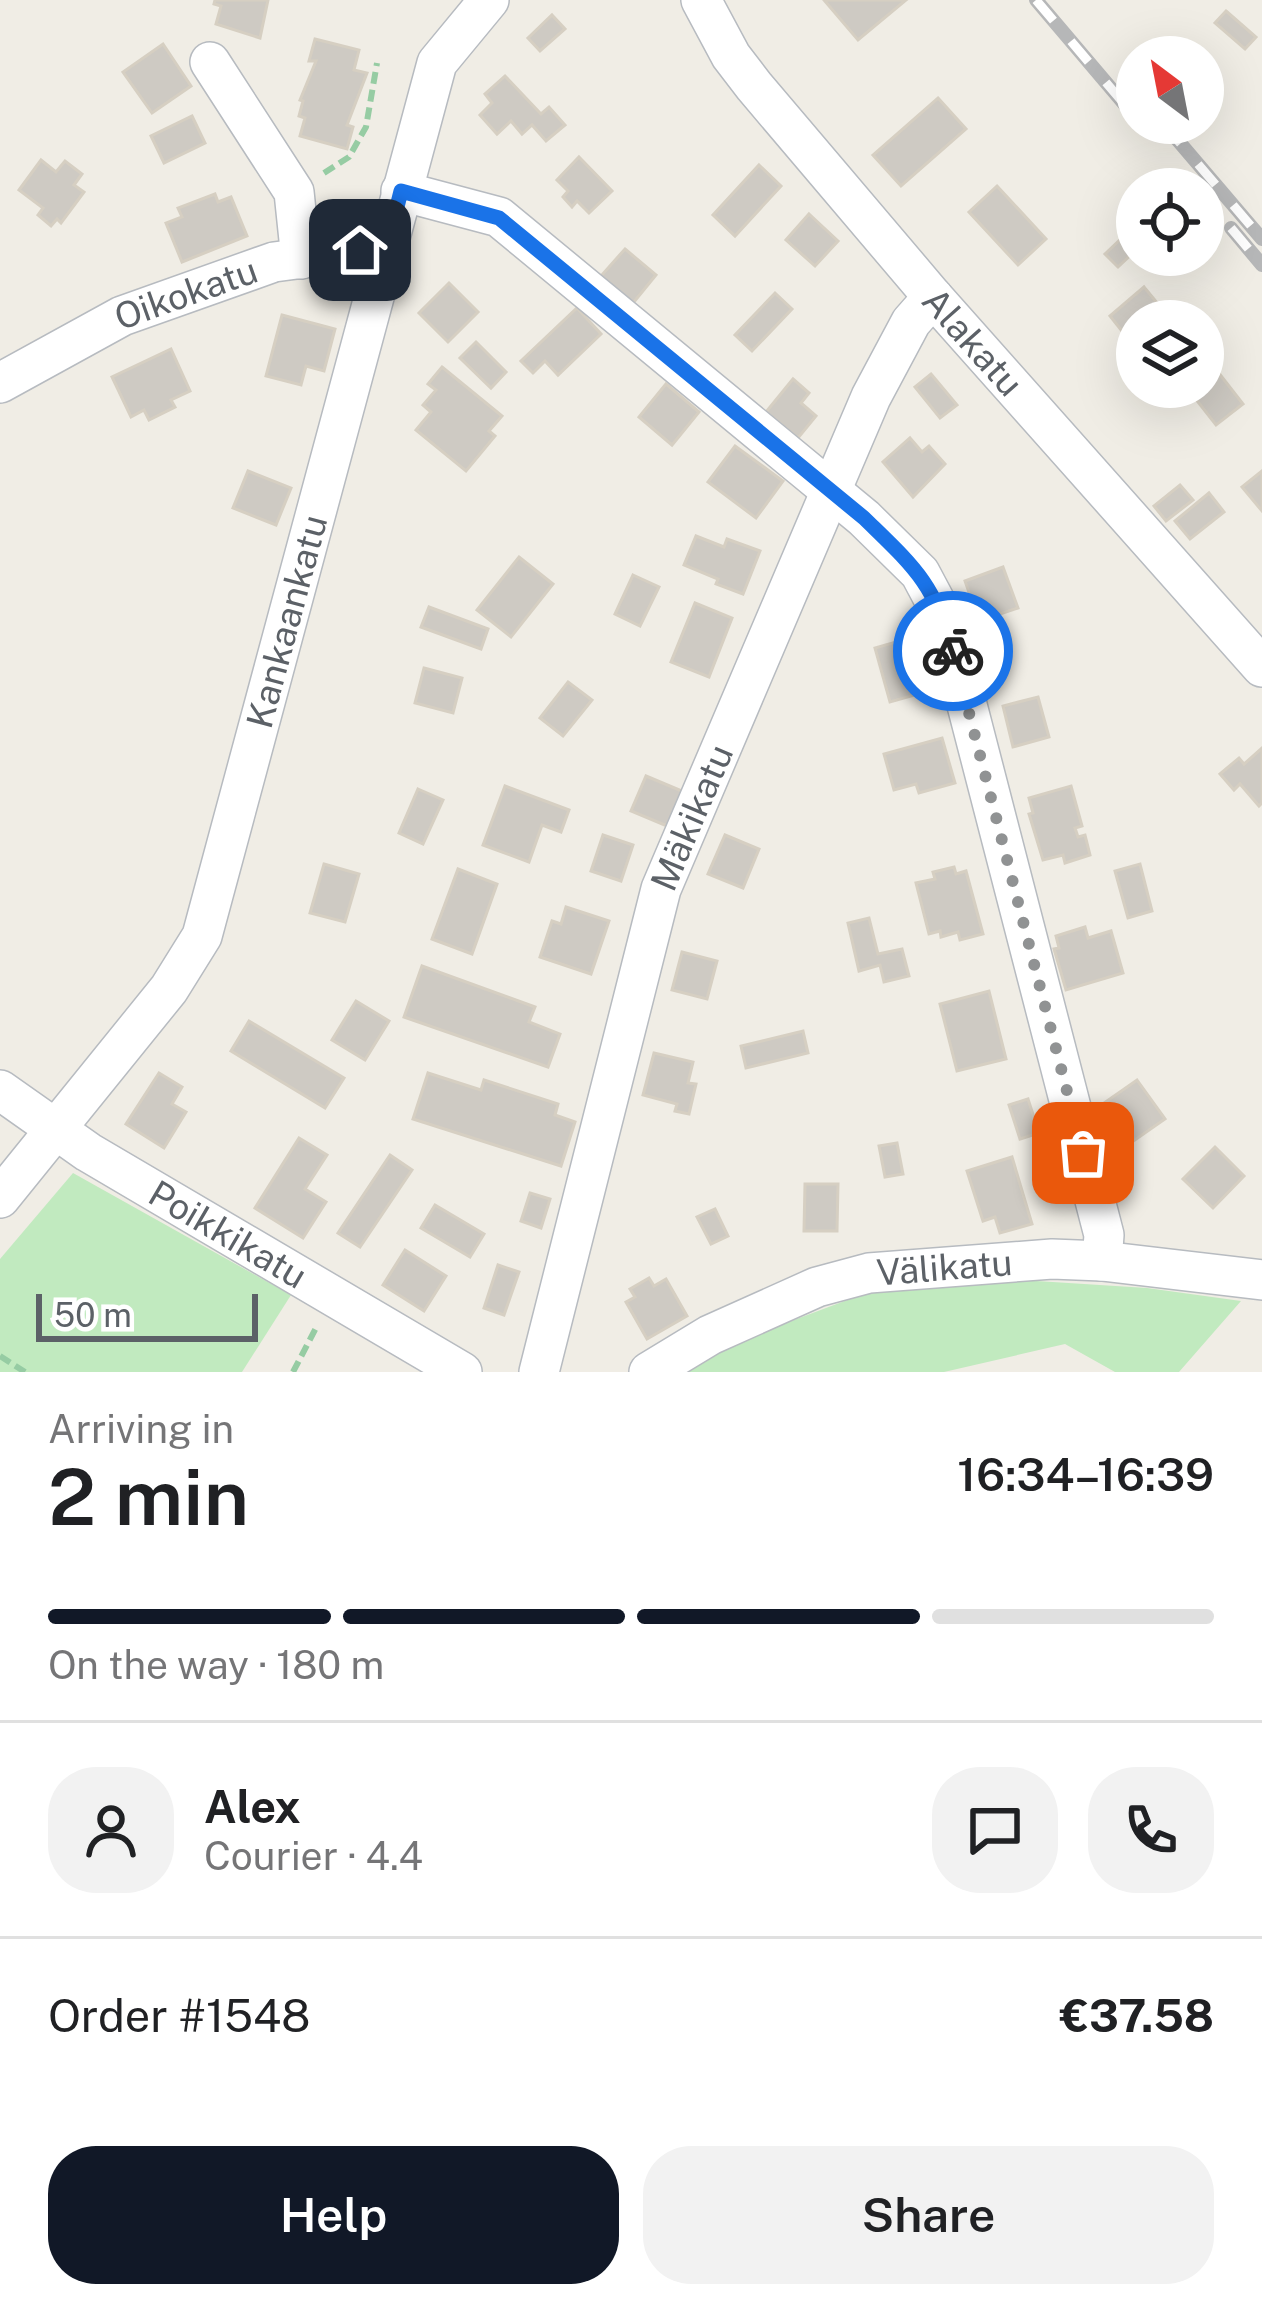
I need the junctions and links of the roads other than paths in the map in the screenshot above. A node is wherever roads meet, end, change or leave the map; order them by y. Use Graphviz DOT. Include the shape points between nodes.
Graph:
graph roads {
  1 [pos="489,0"];
  2 [pos="701,0"];
  3 [pos="210,62"];
  4 [pos="401,191"];
  5 [pos="387,247"];
  6 [pos="302,259"];
  7 [pos="934,297"];
  8 [pos="0,383"];
  9 [pos="829,491"];
  10 [pos="1262,667"];
  11 [pos="0,1090"];
  12 [pos="56,1131"];
  13 [pos="0,1198"];
  14 [pos="1102,1261"];
  15 [pos="1262,1280"];
  16 [pos="462,1372"];
  17 [pos="539,1372"];
  18 [pos="650,1372"];
  1 -- 4 [label="street, Kankaankatu" via="437,63"];
  2 -- 7 [label="street, Alakatu" via="730,56"];
  3 -- 6 [label="street" via="295,192"];
  4 -- 5 [label="street, Kankaankatu"];
  4 -- 9 [label="street" via="499,218"];
  5 -- 6 [label="street, Oikokatu"];
  5 -- 12 [label="street, Kankaankatu" via="202,935"];
  6 -- 8 [label="street, Oikokatu" via="122,316"];
  7 -- 9 [label="street, Mäkikatu" via="901,341"];
  7 -- 10 [label="street, Alakatu"];
  9 -- 14 [label="street" via="920,573 944,620 1104,1235"];
  9 -- 17 [label="street, Mäkikatu" via="661,889"];
  11 -- 12 [label="street, Poikkikatu"];
  12 -- 13 [label="street, Kankaankatu"];
  12 -- 16 [label="street, Poikkikatu"];
  14 -- 15 [label="street, Välikatu"];
  14 -- 18 [label="street, Välikatu" via="869,1273 796,1296"];
}
